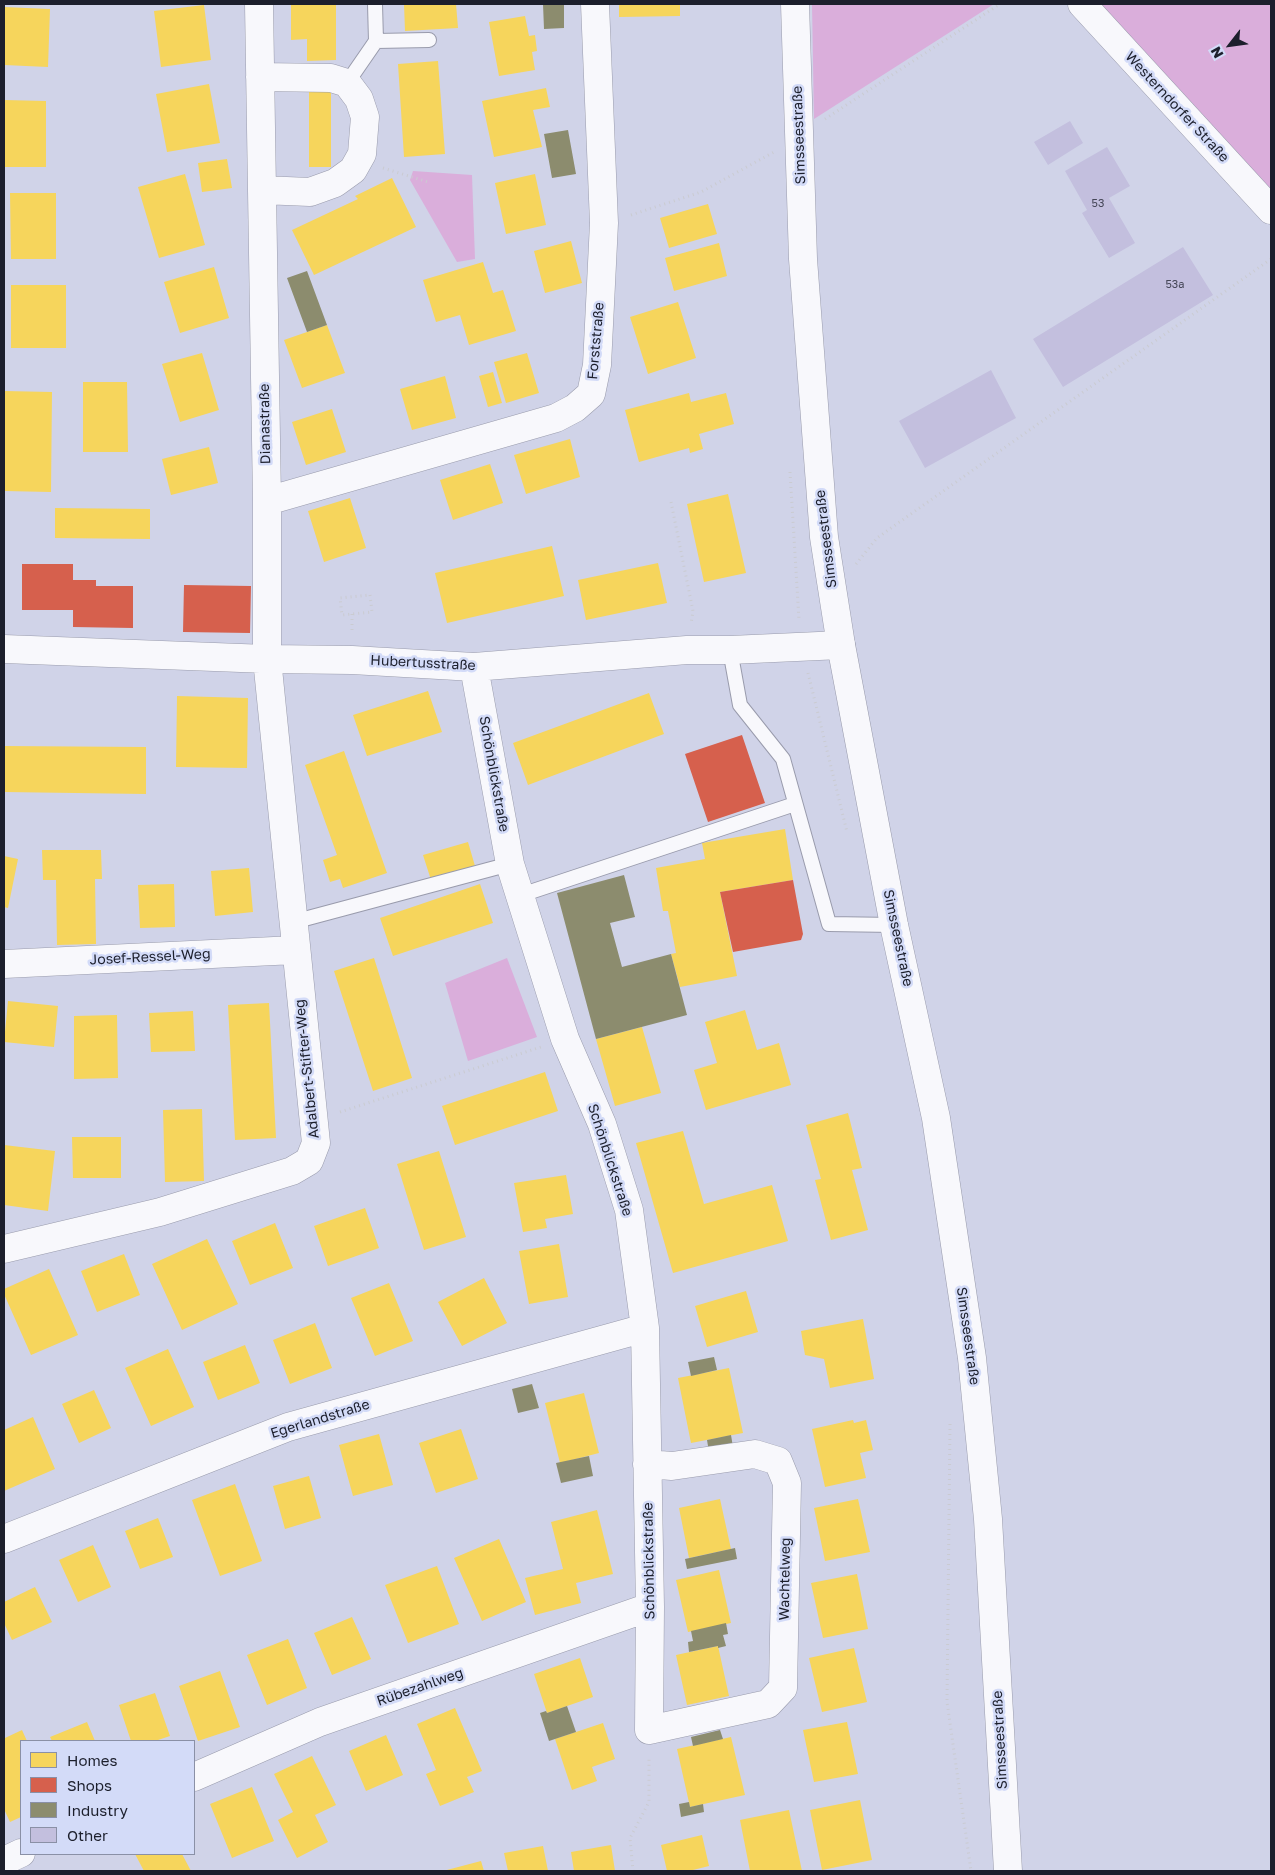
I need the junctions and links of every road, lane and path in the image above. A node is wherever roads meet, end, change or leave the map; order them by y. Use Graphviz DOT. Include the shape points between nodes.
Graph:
graph roads {
  1 [pos="259,4"];
  2 [pos="374,4"];
  3 [pos="595,4"];
  4 [pos="795,4"];
  5 [pos="1000,4"];
  6 [pos="1082,4"];
  7 [pos="429,40"];
  8 [pos="376,41"];
  9 [pos="260,77"];
  10 [pos="347,84"];
  11 [pos="799,137"];
  12 [pos="359,160"];
  13 [pos="428,182"];
  14 [pos="262,190"];
  15 [pos="1271,210"];
  16 [pos="604,223"];
  17 [pos="1271,259"];
  18 [pos="266,501"];
  19 [pos="671,502"];
  20 [pos="832,592"];
  21 [pos="372,612"];
  22 [pos="841,645"];
  23 [pos="801,647"];
  24 [pos="4,649"];
  25 [pos="687,650"];
  26 [pos="730,650"];
  27 [pos="267,659"];
  28 [pos="474,667"];
  29 [pos="795,804"];
  30 [pos="849,840"];
  31 [pos="510,864"];
  32 [pos="521,895"];
  33 [pos="294,922"];
  34 [pos="894,925"];
  35 [pos="295,950"];
  36 [pos="4,964"];
  37 [pos="566,1039"];
  38 [pos="314,1121"];
  39 [pos="4,1249"];
  40 [pos="645,1328"];
  41 [pos="950,1416"];
  42 [pos="647,1464"];
  43 [pos="4,1539"];
  44 [pos="650,1607"];
  45 [pos="649,1730"];
  46 [pos="195,1777"];
  47 [pos="20,1854"];
  48 [pos="4,1861"];
  49 [pos="632,1871"];
  50 [pos="971,1871"];
  51 [pos="1008,1871"];
  1 -- 9 [label="street, Dianastraße"];
  2 -- 8 [label="lane"];
  3 -- 16 [label="street, Forststraße"];
  4 -- 11 [label="street, Simsseestraße"];
  5 -- 11 [label="path"];
  6 -- 15 [label="street, Westerndorfer Straße"];
  7 -- 8 [label="lane"];
  8 -- 10 [label="lane"];
  9 -- 10 [label="street" via="331,78"];
  9 -- 14 [label="street, Dianastraße"];
  10 -- 12 [label="street" via="359,99 365,117"];
  11 -- 16 [label="path" via="701,192"];
  11 -- 20 [label="street, Simsseestraße" via="803,259 819,484"];
  12 -- 13 [label="path"];
  12 -- 14 [label="street" via="353,170 335,183 310,192"];
  14 -- 18 [label="street, Dianastraße"];
  16 -- 18 [label="street, Forststraße" via="597,365 591,394 575,408 556,418"];
  17 -- 20 [label="path" via="877,538"];
  18 -- 27 [label="street, Dianastraße"];
  19 -- 25 [label="path" via="693,611"];
  20 -- 22 [label="street, Simsseestraße"];
  21 -- 21 [label="path" via="370,595 340,598 342,615"];
  22 -- 23 [label="street, Hubertusstraße"];
  22 -- 34 [label="street, Simsseestraße"];
  23 -- 26 [label="street, Hubertusstraße"];
  23 -- 30 [label="path"];
  24 -- 27 [label="street, Hubertusstraße"];
  25 -- 26 [label="street, Hubertusstraße"];
  25 -- 28 [label="street, Hubertusstraße"];
  26 -- 29 [label="lane" via="740,705 782,759"];
  27 -- 28 [label="street, Hubertusstraße"];
  27 -- 33 [label="street, Adalbert-Stifter-Weg"];
  28 -- 31 [label="street, Schönblickstraße"];
  29 -- 32 [label="lane"];
  29 -- 34 [label="lane" via="829,924"];
  31 -- 32 [label="street, Schönblickstraße"];
  31 -- 33 [label="lane"];
  32 -- 37 [label="street, Schönblickstraße"];
  33 -- 35 [label="street, Adalbert-Stifter-Weg"];
  34 -- 51 [label="street, Simsseestraße" via="936,1118 972,1358 988,1519"];
  35 -- 36 [label="street, Josef-Ressel-Weg"];
  35 -- 38 [label="street, Adalbert-Stifter-Weg"];
  37 -- 38 [label="path"];
  37 -- 40 [label="street, Schönblickstraße" via="602,1124 628,1210"];
  38 -- 39 [label="street, Adalbert-Stifter-Weg" via="316,1143 309,1161 292,1171 160,1212"];
  40 -- 42 [label="street, Schönblickstraße"];
  40 -- 43 [label="street, Egerlandstraße" via="288,1427"];
  41 -- 50 [label="path" via="947,1702"];
  42 -- 44 [label="street, Schönblickstraße"];
  42 -- 45 [label="street, Wachtelweg" via="672,1466 755,1454 778,1461 787,1483 783,1688 768,1704"];
  44 -- 45 [label="street, Schönblickstraße"];
  44 -- 46 [label="street, Rübezahlweg" via="320,1722"];
  45 -- 49 [label="path" via="649,1802 630,1838"];
  47 -- 48 [label="street"];
}
